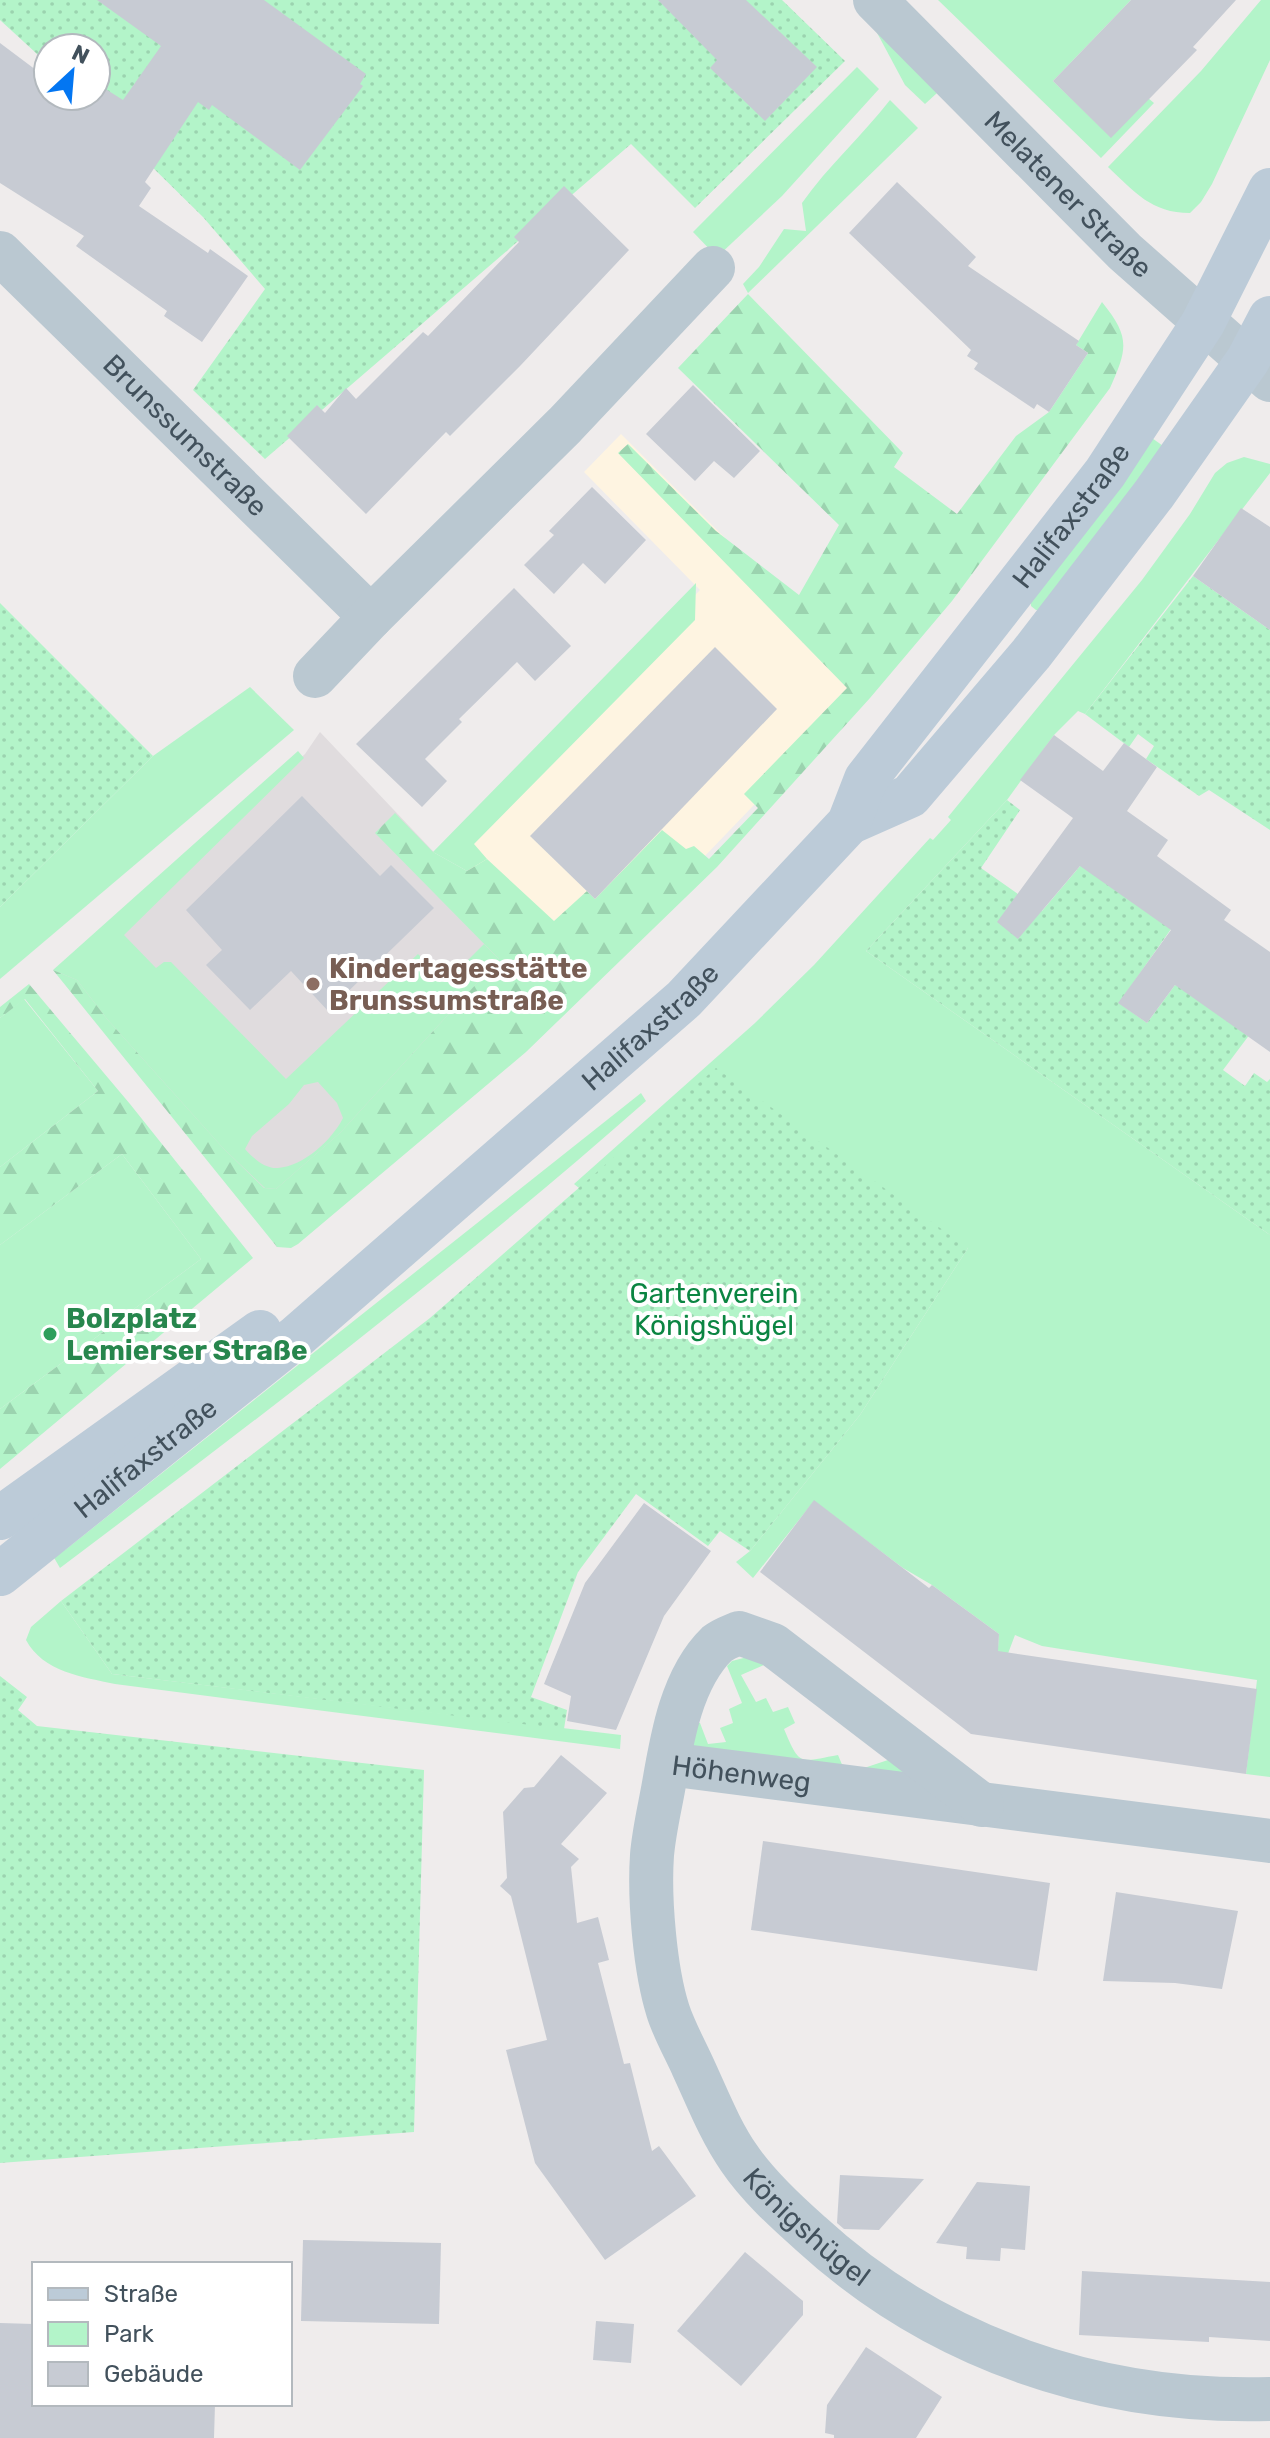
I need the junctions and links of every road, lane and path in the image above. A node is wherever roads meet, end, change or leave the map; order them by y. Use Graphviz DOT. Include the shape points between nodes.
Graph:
graph roads {
  1 [pos="875,0"];
  2 [pos="1270,190"];
  3 [pos="0,253"];
  4 [pos="713,268"];
  5 [pos="1270,318"];
  6 [pos="1203,323"];
  7 [pos="1259,370"];
  8 [pos="371,617"];
  9 [pos="315,676"];
  10 [pos="849,823"];
  11 [pos="472,1184"];
  12 [pos="0,1518"];
  13 [pos="0,1574"];
  14 [pos="668,1764"];
  15 [pos="982,1805"];
  16 [pos="1270,1841"];
  17 [pos="1270,2399"];
  1 -- 6 [label="street, Melatener Straße" via="1125,252"];
  2 -- 6 [label="main road, Halifaxstraße"];
  3 -- 8 [label="street, Brunssumstraße"];
  4 -- 8 [label="street" via="565,425"];
  5 -- 7 [label="main road, Halifaxstraße"];
  6 -- 7 [label="street, Melatener Straße"];
  6 -- 10 [label="main road, Halifaxstraße" via="1105,473 866,779"];
  7 -- 10 [label="main road, Halifaxstraße" via="910,796"];
  8 -- 9 [label="street"];
  10 -- 11 [label="main road, Halifaxstraße" via="684,999"];
  11 -- 12 [label="main road, Halifaxstraße"];
  11 -- 13 [label="main road, Halifaxstraße" via="295,1338"];
  14 -- 15 [label="street, Höhenweg"];
  14 -- 15 [label="street, Höhenweg" via="691,1683 718,1643 739,1633 773,1645"];
  14 -- 17 [label="street, Königshügel" via="652,1856 654,1934 668,2011 739,2159 782,2208 847,2268 972,2343 1132,2391"];
  15 -- 16 [label="street, Höhenweg"];
}
